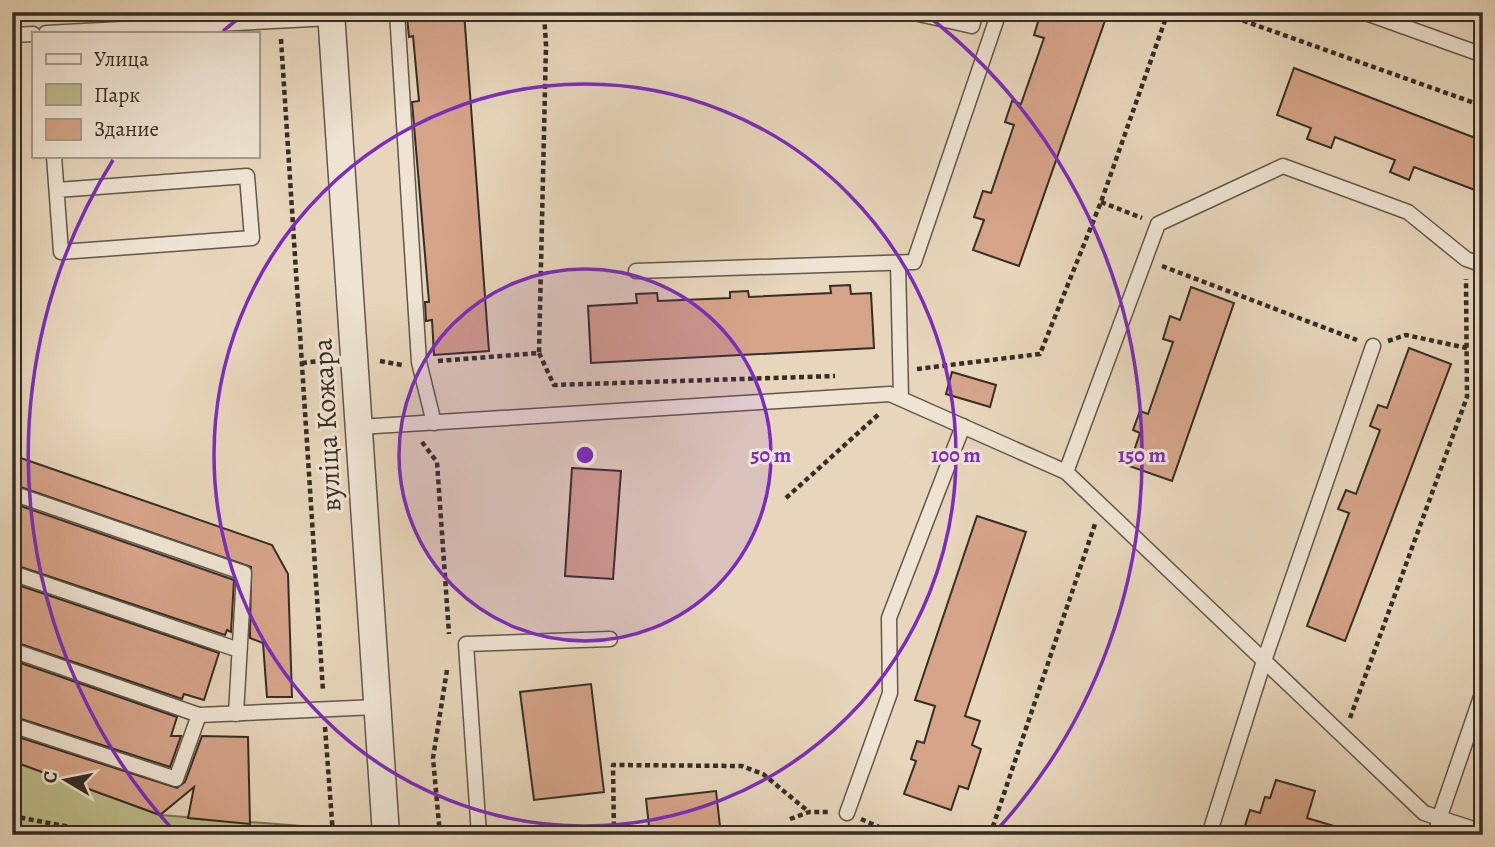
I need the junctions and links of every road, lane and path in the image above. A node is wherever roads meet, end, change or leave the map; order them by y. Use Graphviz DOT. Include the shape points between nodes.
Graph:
graph roads {
  1 [pos="397,12"];
  2 [pos="544,12"];
  3 [pos="910,12"];
  4 [pos="976,12"];
  5 [pos="999,12"];
  6 [pos="1022,12"];
  7 [pos="1032,12"];
  8 [pos="1219,12"];
  9 [pos="1363,12"];
  10 [pos="331,15"];
  11 [pos="226,18"];
  12 [pos="280,21"];
  13 [pos="58,32"];
  14 [pos="32,34"];
  15 [pos="12,35"];
  16 [pos="1483,55"];
  17 [pos="1483,106"];
  18 [pos="54,158"];
  19 [pos="57,190"];
  20 [pos="1101,202"];
  21 [pos="1158,224"];
  22 [pos="1145,259"];
  23 [pos="1466,259"];
  24 [pos="898,263"];
  25 [pos="1483,265"];
  26 [pos="636,271"];
  27 [pos="1373,346"];
  28 [pos="1466,348"];
  29 [pos="355,357"];
  30 [pos="419,362"];
  31 [pos="302,363"];
  32 [pos="901,398"];
  33 [pos="434,423"];
  34 [pos="963,426"];
  35 [pos="359,427"];
  36 [pos="1066,472"];
  37 [pos="12,494"];
  38 [pos="786,498"];
  39 [pos="1101,505"];
  40 [pos="12,573"];
  41 [pos="610,639"];
  42 [pos="12,650"];
  43 [pos="239,650"];
  44 [pos="1264,661"];
  45 [pos="1483,691"];
  46 [pos="376,707"];
  47 [pos="324,709"];
  48 [pos="236,714"];
  49 [pos="199,715"];
  50 [pos="12,724"];
  51 [pos="1343,736"];
  52 [pos="809,812"];
  53 [pos="847,813"];
  54 [pos="12,816"];
  55 [pos="1438,818"];
  56 [pos="1483,832"];
  57 [pos="112,835"];
  58 [pos="333,835"];
  59 [pos="386,835"];
  60 [pos="478,835"];
  61 [pos="614,835"];
  62 [pos="990,835"];
  63 [pos="1209,835"];
  64 [pos="1436,835"];
  1 -- 30 [label="lane"];
  2 -- 30 [label="path" via="539,353"];
  3 -- 4 [label="lane" via="972,26"];
  5 -- 24 [label="lane" via="914,262"];
  6 -- 7 [label="path"];
  8 -- 17 [label="path"];
  9 -- 16 [label="lane"];
  10 -- 12 [label="lane"];
  10 -- 29 [label="street, вуліца Кожара"];
  11 -- 12 [label="lane"];
  11 -- 13 [label="lane"];
  12 -- 31 [label="path"];
  14 -- 15 [label="lane"];
  18 -- 19 [label="lane"];
  19 -- 19 [label="lane" via="61,252 252,238 247,176"];
  20 -- 21 [label="path"];
  21 -- 22 [label="lane"];
  21 -- 23 [label="lane" via="1283,166 1408,212"];
  22 -- 27 [label="path"];
  22 -- 36 [label="lane"];
  23 -- 25 [label="lane"];
  23 -- 28 [label="path"];
  24 -- 26 [label="lane"];
  24 -- 32 [label="lane"];
  27 -- 28 [label="path" via="1406,335"];
  27 -- 44 [label="lane"];
  28 -- 51 [label="path" via="1467,397"];
  29 -- 30 [label="path" via="401,365"];
  29 -- 31 [label="path"];
  29 -- 35 [label="street, вуліца Кожара"];
  30 -- 33 [label="lane"];
  31 -- 47 [label="path"];
  32 -- 33 [label="lane" via="890,394"];
  32 -- 34 [label="lane"];
  32 -- 38 [label="path"];
  33 -- 35 [label="lane"];
  34 -- 36 [label="lane"];
  34 -- 53 [label="lane" via="889,618 890,693"];
  35 -- 46 [label="street, вуліца Кожара"];
  36 -- 39 [label="lane"];
  37 -- 43 [label="lane" via="244,573"];
  39 -- 44 [label="lane"];
  39 -- 62 [label="path"];
  40 -- 43 [label="lane"];
  41 -- 60 [label="lane" via="466,644"];
  42 -- 49 [label="lane"];
  43 -- 48 [label="lane"];
  44 -- 51 [label="lane"];
  44 -- 63 [label="lane"];
  45 -- 55 [label="lane"];
  46 -- 47 [label="lane"];
  46 -- 59 [label="street, вуліца Кожара"];
  47 -- 48 [label="lane"];
  47 -- 58 [label="path"];
  48 -- 49 [label="lane"];
  49 -- 50 [label="lane" via="176,779"];
  51 -- 55 [label="lane" via="1424,813"];
  52 -- 61 [label="path" via="763,774 742,766 612,765"];
  54 -- 57 [label="path"];
  55 -- 56 [label="lane"];
  55 -- 64 [label="lane"];
}
